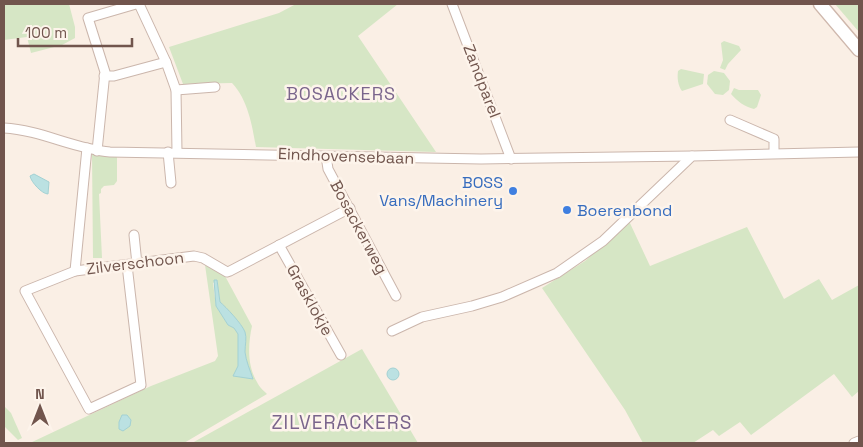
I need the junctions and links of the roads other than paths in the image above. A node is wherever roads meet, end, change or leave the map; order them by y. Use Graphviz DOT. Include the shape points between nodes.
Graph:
graph roads {
  1 [pos="138,4"];
  2 [pos="452,4"];
  3 [pos="820,4"];
  4 [pos="859,50"];
  5 [pos="166,62"];
  6 [pos="104,76"];
  7 [pos="215,87"];
  8 [pos="176,90"];
  9 [pos="730,120"];
  10 [pos="4,128"];
  11 [pos="87,148"];
  12 [pos="97,151"];
  13 [pos="172,152"];
  14 [pos="859,152"];
  15 [pos="774,154"];
  16 [pos="326,156"];
  17 [pos="692,156"];
  18 [pos="511,158"];
  19 [pos="171,183"];
  20 [pos="350,208"];
  21 [pos="134,235"];
  22 [pos="280,245"];
  23 [pos="137,264"];
  24 [pos="127,265"];
  25 [pos="75,271"];
  26 [pos="396,296"];
  27 [pos="392,331"];
  28 [pos="341,355"];
  29 [pos="859,441"];
  30 [pos="854,443"];
  1 -- 5 [label="street"];
  1 -- 6 [label="street" via="88,18"];
  2 -- 18 [label="street, Zandparel"];
  3 -- 4 [label="street"];
  5 -- 6 [label="street"];
  5 -- 8 [label="street"];
  6 -- 12 [label="street"];
  7 -- 8 [label="street"];
  8 -- 13 [label="street"];
  9 -- 15 [label="street" via="774,139"];
  10 -- 11 [label="street, Eindhovensebaan" via="31,131"];
  11 -- 12 [label="street, Eindhovensebaan"];
  11 -- 25 [label="street"];
  12 -- 13 [label="street, Eindhovensebaan"];
  13 -- 16 [label="street, Eindhovensebaan"];
  13 -- 19 [label="street"];
  14 -- 15 [label="street, Eindhovensebaan"];
  15 -- 17 [label="street, Eindhovensebaan"];
  16 -- 18 [label="street, Eindhovensebaan"];
  16 -- 20 [label="street, Bosackerweg" via="328,169"];
  17 -- 18 [label="street, Eindhovensebaan"];
  17 -- 27 [label="street" via="603,242 557,273 502,298 422,317"];
  20 -- 22 [label="street, Zilverschoon"];
  20 -- 26 [label="street, Bosackerweg"];
  21 -- 23 [label="street"];
  22 -- 23 [label="street, Zilverschoon" via="227,272 194,256"];
  22 -- 28 [label="street, Grasklokje"];
  23 -- 24 [label="street, Zilverschoon"];
  24 -- 25 [label="street, Zilverschoon"];
  24 -- 25 [label="street, Zilverschoon" via="141,385 89,409 25,291"];
  29 -- 30 [label="street"];
}
